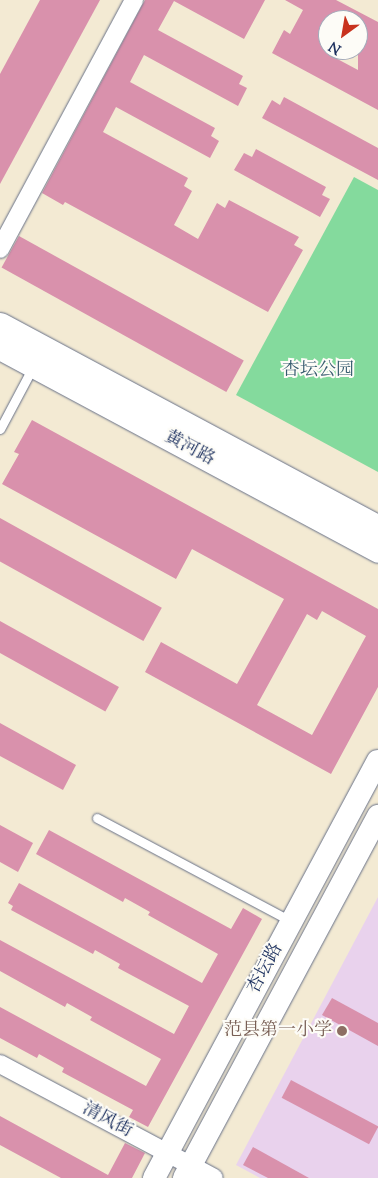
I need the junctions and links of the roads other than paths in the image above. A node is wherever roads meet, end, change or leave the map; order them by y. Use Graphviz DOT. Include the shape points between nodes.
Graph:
graph roads {
  1 [pos="134,0"];
  2 [pos="0,249"];
  3 [pos="0,325"];
  4 [pos="0,347"];
  5 [pos="34,366"];
  6 [pos="0,429"];
  7 [pos="378,528"];
  8 [pos="378,550"];
  9 [pos="378,761"];
  10 [pos="378,816"];
  11 [pos="98,818"];
  12 [pos="291,921"];
  13 [pos="0,1064"];
  14 [pos="168,1153"];
  15 [pos="187,1172"];
  16 [pos="154,1178"];
  17 [pos="214,1178"];
  1 -- 2 [label="street"];
  3 -- 7 [label="main road, 黄河路"];
  4 -- 5 [label="main road, 黄河路"];
  5 -- 6 [label="lane"];
  5 -- 8 [label="main road, 黄河路"];
  9 -- 12 [label="street, 杏坛路"];
  10 -- 15 [label="street, 杏坛路"];
  11 -- 12 [label="lane"];
  12 -- 14 [label="street, 杏坛路"];
  13 -- 14 [label="street, 清风街"];
  14 -- 15 [label="street, 清风街"];
  14 -- 16 [label="street, 杏坛路"];
  15 -- 17 [label="street, 清风街"];
}
